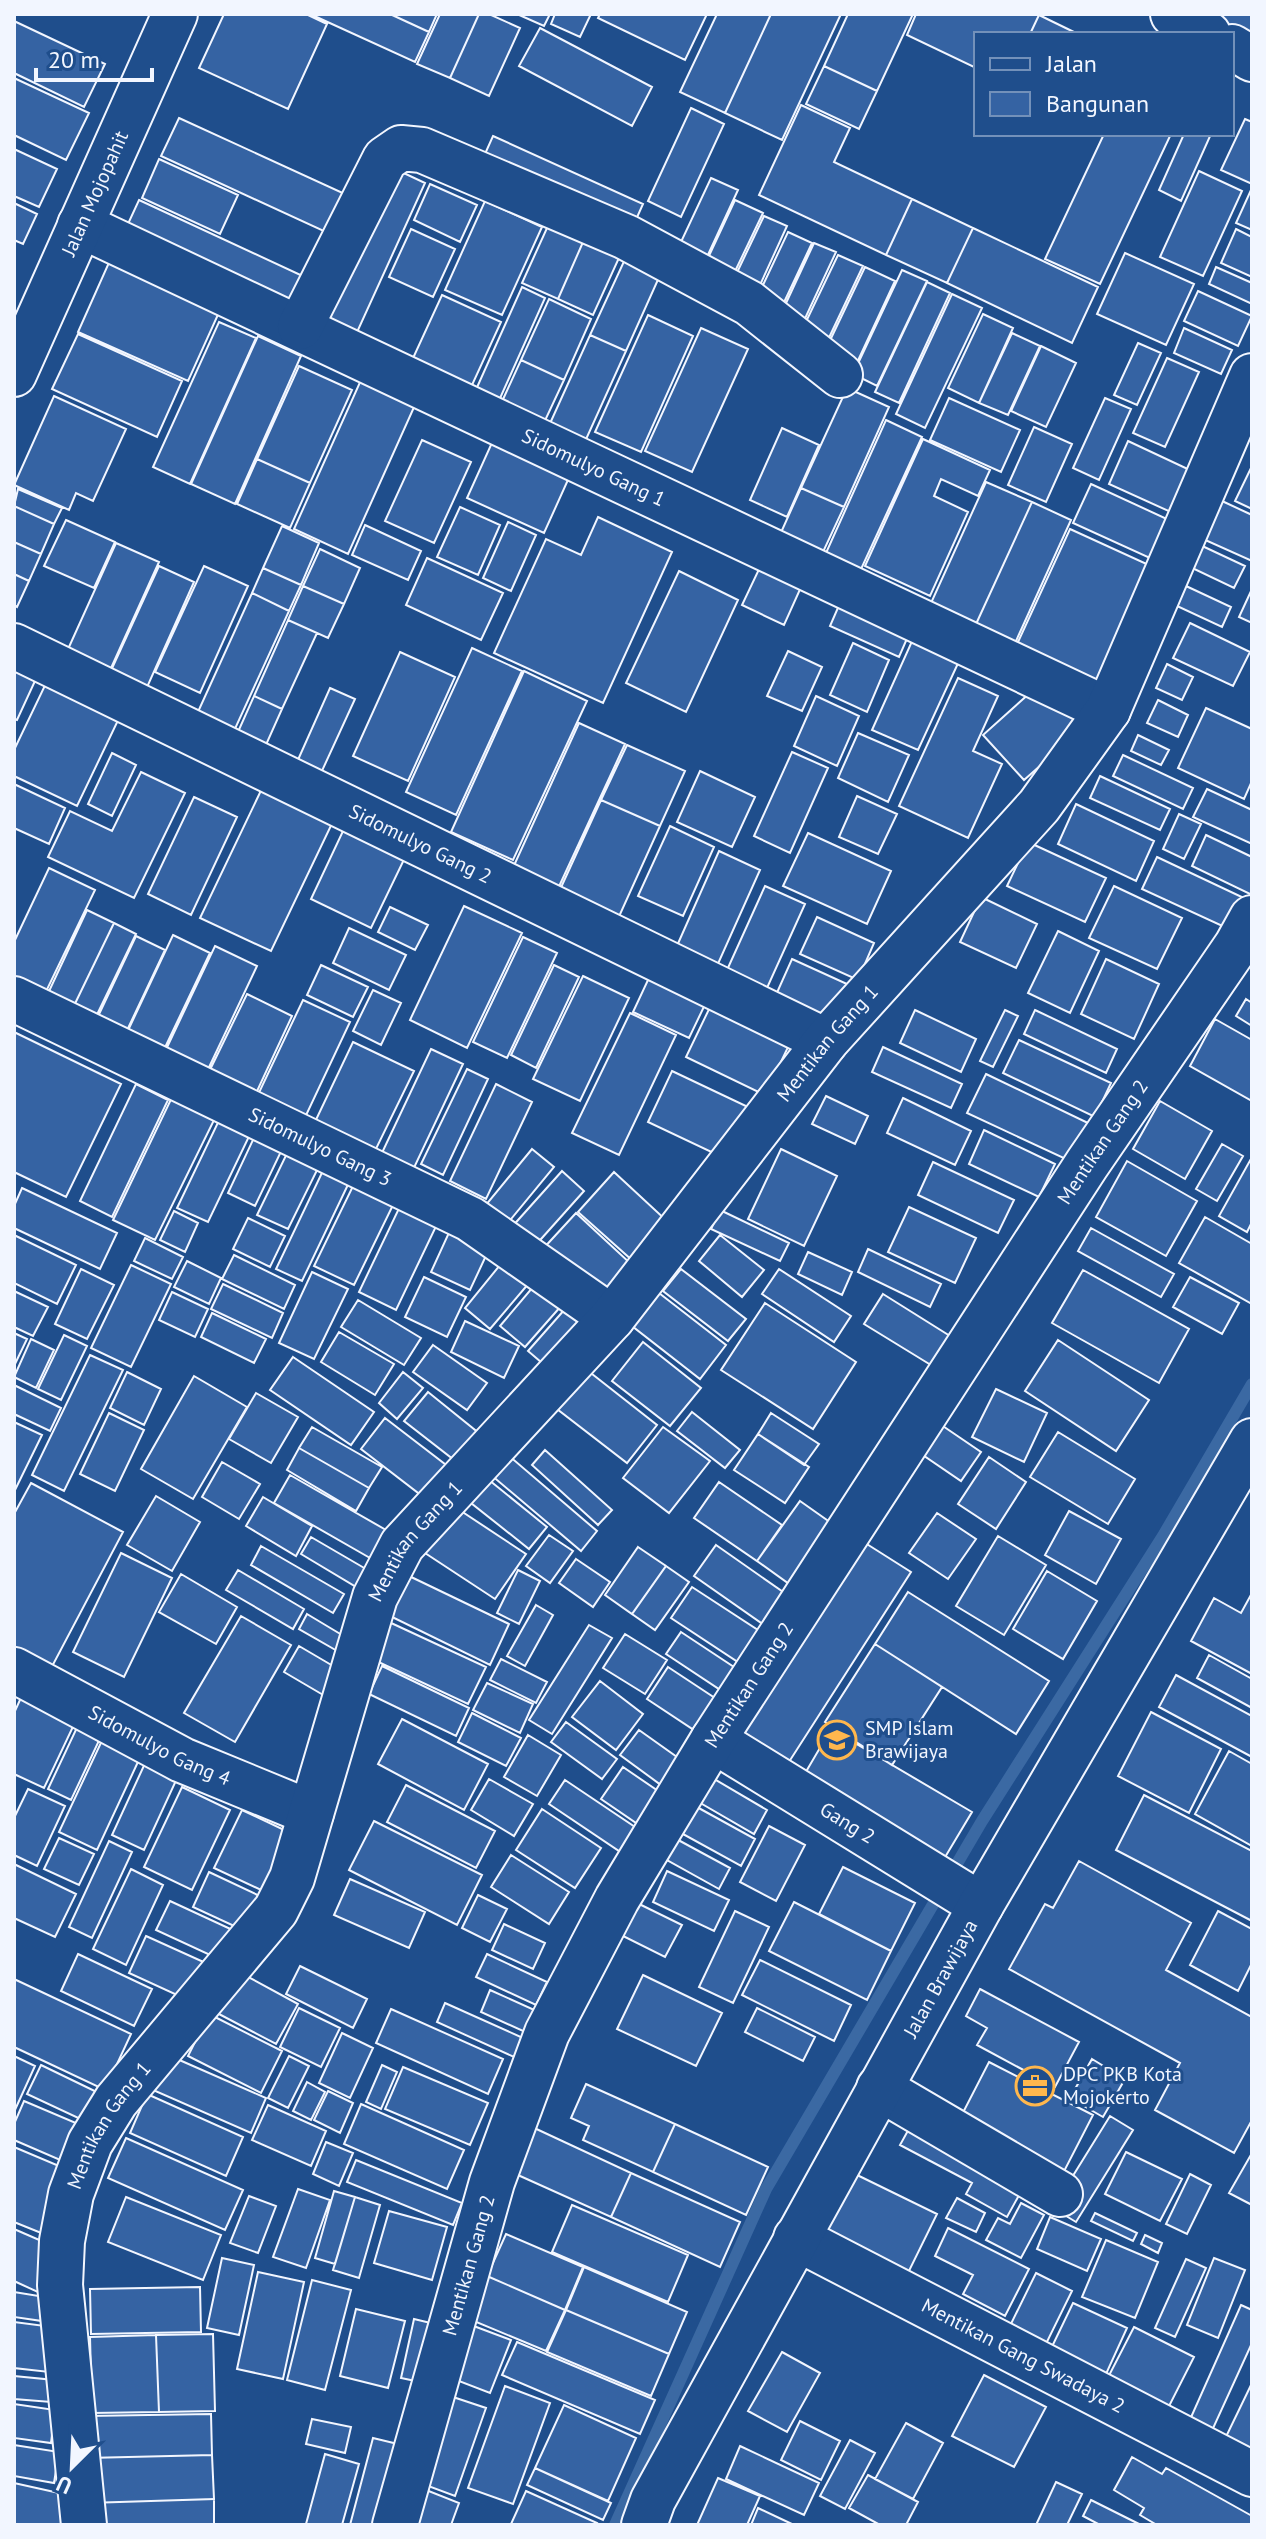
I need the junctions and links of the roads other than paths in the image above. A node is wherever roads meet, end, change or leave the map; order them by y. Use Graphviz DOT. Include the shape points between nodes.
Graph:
graph roads {
  1 [pos="175,14"];
  2 [pos="1173,14"];
  3 [pos="1204,32"];
  4 [pos="1234,48"];
  5 [pos="1252,59"];
  6 [pos="80,225"];
  7 [pos="300,327"];
  8 [pos="15,367"];
  9 [pos="840,375"];
  10 [pos="1252,376"];
  11 [pos="14,646"];
  12 [pos="1108,710"];
  13 [pos="1252,918"];
  14 [pos="14,999"];
  15 [pos="826,1041"];
  16 [pos="612,1318"];
  17 [pos="1252,1441"];
  18 [pos="14,1670"];
  19 [pos="713,1740"];
  20 [pos="311,1813"];
  21 [pos="952,1888"];
  22 [pos="879,2088"];
  23 [pos="1060,2194"];
  24 [pos="796,2238"];
  25 [pos="1252,2474"];
  26 [pos="84,2525"];
  27 [pos="395,2525"];
  28 [pos="644,2525"];
  1 -- 6 [label="street, Jalan Mojopahit"];
  2 -- 3 [label="street"];
  4 -- 5 [label="street"];
  6 -- 7 [label="street, Sidomulyo Gang 1"];
  6 -- 8 [label="street, Jalan Mojopahit"];
  7 -- 9 [label="street" via="385,159 401,148 422,150 626,237 749,303"];
  7 -- 12 [label="street, Sidomulyo Gang 1"];
  10 -- 12 [label="street, Mentikan Gang 1"];
  11 -- 15 [label="street, Sidomulyo Gang 2"];
  12 -- 15 [label="street, Mentikan Gang 1" via="1039,806"];
  13 -- 19 [label="street, Mentikan Gang 2"];
  14 -- 16 [label="street, Sidomulyo Gang 3" via="470,1219"];
  15 -- 16 [label="street, Mentikan Gang 1"];
  16 -- 20 [label="street, Mentikan Gang 1" via="402,1545 375,1597"];
  17 -- 21 [label="street, Jalan Brawijaya"];
  18 -- 20 [label="street, Sidomulyo Gang 4" via="182,1760"];
  19 -- 21 [label="street, Gang 2"];
  19 -- 27 [label="street, Mentikan Gang 2" via="617,1899 547,2033 492,2182"];
  20 -- 26 [label="street, Mentikan Gang 1" via="292,1878 276,1910 116,2101 90,2143 71,2194 60,2285"];
  21 -- 22 [label="street, Jalan Brawijaya"];
  22 -- 23 [label="street"];
  22 -- 24 [label="street, Jalan Brawijaya"];
  24 -- 25 [label="street, Mentikan Gang Swadaya 2"];
  24 -- 28 [label="street, Jalan Brawijaya"];
}
